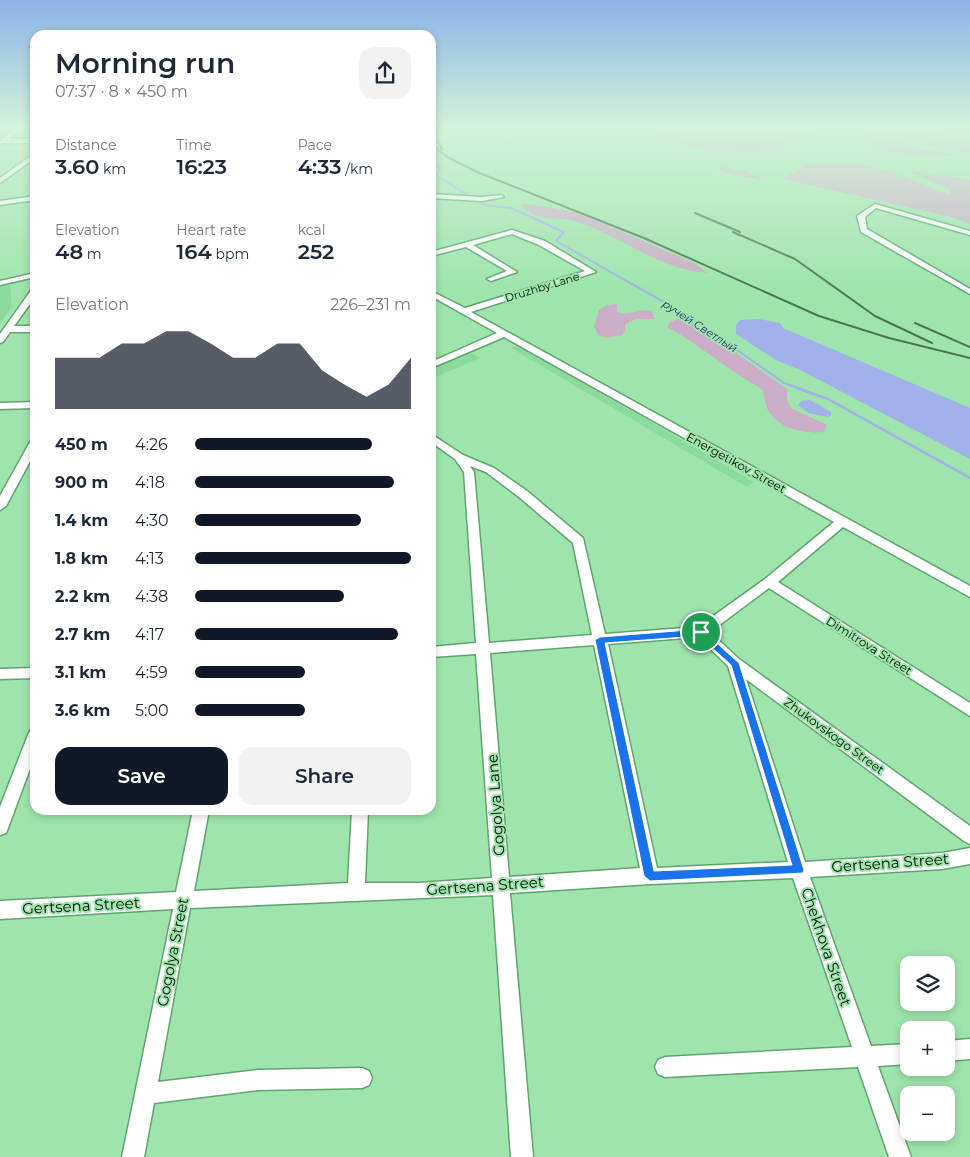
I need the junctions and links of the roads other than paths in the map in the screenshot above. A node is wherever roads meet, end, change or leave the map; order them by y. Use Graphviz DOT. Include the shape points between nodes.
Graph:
graph roads {
  1 [pos="436,196"];
  2 [pos="501,197"];
  3 [pos="30,199"];
  4 [pos="0,203"];
  5 [pos="970,233"];
  6 [pos="466,244"];
  7 [pos="436,253"];
  8 [pos="30,276"];
  9 [pos="491,279"];
  10 [pos="1,283"];
  11 [pos="30,290"];
  12 [pos="970,292"];
  13 [pos="436,296"];
  14 [pos="30,299"];
  15 [pos="465,311"];
  16 [pos="8,329"];
  17 [pos="30,329"];
  18 [pos="503,334"];
  19 [pos="0,340"];
  20 [pos="436,363"];
  21 [pos="30,405"];
  22 [pos="0,406"];
  23 [pos="436,441"];
  24 [pos="30,451"];
  25 [pos="459,457"];
  26 [pos="0,506"];
  27 [pos="841,522"];
  28 [pos="769,582"];
  29 [pos="970,592"];
  30 [pos="701,632"];
  31 [pos="600,640"];
  32 [pos="484,649"];
  33 [pos="436,652"];
  34 [pos="734,663"];
  35 [pos="30,672"];
  36 [pos="0,674"];
  37 [pos="970,710"];
  38 [pos="30,748"];
  39 [pos="200,815"];
  40 [pos="360,815"];
  41 [pos="0,828"];
  42 [pos="970,836"];
  43 [pos="970,856"];
  44 [pos="799,870"];
  45 [pos="650,876"];
  46 [pos="502,885"];
  47 [pos="356,891"];
  48 [pos="182,901"];
  49 [pos="0,910"];
  50 [pos="970,1049"];
  51 [pos="955,1050"];
  52 [pos="900,1055"];
  53 [pos="865,1058"];
  54 [pos="666,1067"];
  55 [pos="362,1078"];
  56 [pos="146,1094"];
  57 [pos="133,1157"];
  58 [pos="522,1157"];
  59 [pos="900,1157"];
  1 -- 2 [label="street"];
  3 -- 4 [label="street"];
  5 -- 12 [label="street" via="875,206 861,216 864,230"];
  6 -- 7 [label="street"];
  6 -- 9 [label="street" via="513,272"];
  6 -- 15 [label="street, Druzhby Lane" via="512,232 542,243 592,272"];
  8 -- 10 [label="street"];
  10 -- 11 [label="street" via="18,283"];
  13 -- 15 [label="street, Energetikov Street"];
  14 -- 16 [label="street"];
  15 -- 18 [label="street, Energetikov Street"];
  16 -- 17 [label="street"];
  16 -- 19 [label="street"];
  18 -- 20 [label="street"];
  18 -- 27 [label="street, Energetikov Street"];
  21 -- 22 [label="street"];
  23 -- 25 [label="street"];
  24 -- 26 [label="street"];
  25 -- 31 [label="street" via="490,470 579,541"];
  25 -- 32 [label="street, Gogolya Lane" via="469,472"];
  27 -- 28 [label="street"];
  27 -- 29 [label="street, Energetikov Street"];
  28 -- 30 [label="street"];
  28 -- 37 [label="street, Dimitrova Street"];
  30 -- 31 [label="street"];
  30 -- 34 [label="street, Zhukovskogo Street"];
  31 -- 32 [label="street"];
  31 -- 45 [label="street"];
  32 -- 33 [label="street"];
  32 -- 46 [label="street, Gogolya Lane"];
  34 -- 42 [label="street, Zhukovskogo Street"];
  34 -- 44 [label="street, Chekhova Street"];
  35 -- 36 [label="street"];
  38 -- 41 [label="street"];
  39 -- 48 [label="street, Gogolya Street"];
  40 -- 47 [label="street"];
  43 -- 44 [label="street, Gertsena Street" via="942,861"];
  44 -- 45 [label="street, Gertsena Street"];
  44 -- 53 [label="street, Chekhova Street"];
  45 -- 46 [label="street, Gertsena Street"];
  46 -- 47 [label="street, Gertsena Street" via="419,891"];
  46 -- 58 [label="street, Gogolya Lane"];
  47 -- 48 [label="street, Gertsena Street"];
  48 -- 49 [label="street, Gertsena Street"];
  48 -- 56 [label="street, Gogolya Street"];
  50 -- 51 [label="street"];
  52 -- 53 [label="street"];
  53 -- 54 [label="street"];
  53 -- 59 [label="street, Chekhova Street"];
  55 -- 56 [label="street" via="258,1080"];
  56 -- 57 [label="street, Gogolya Street"];
}
